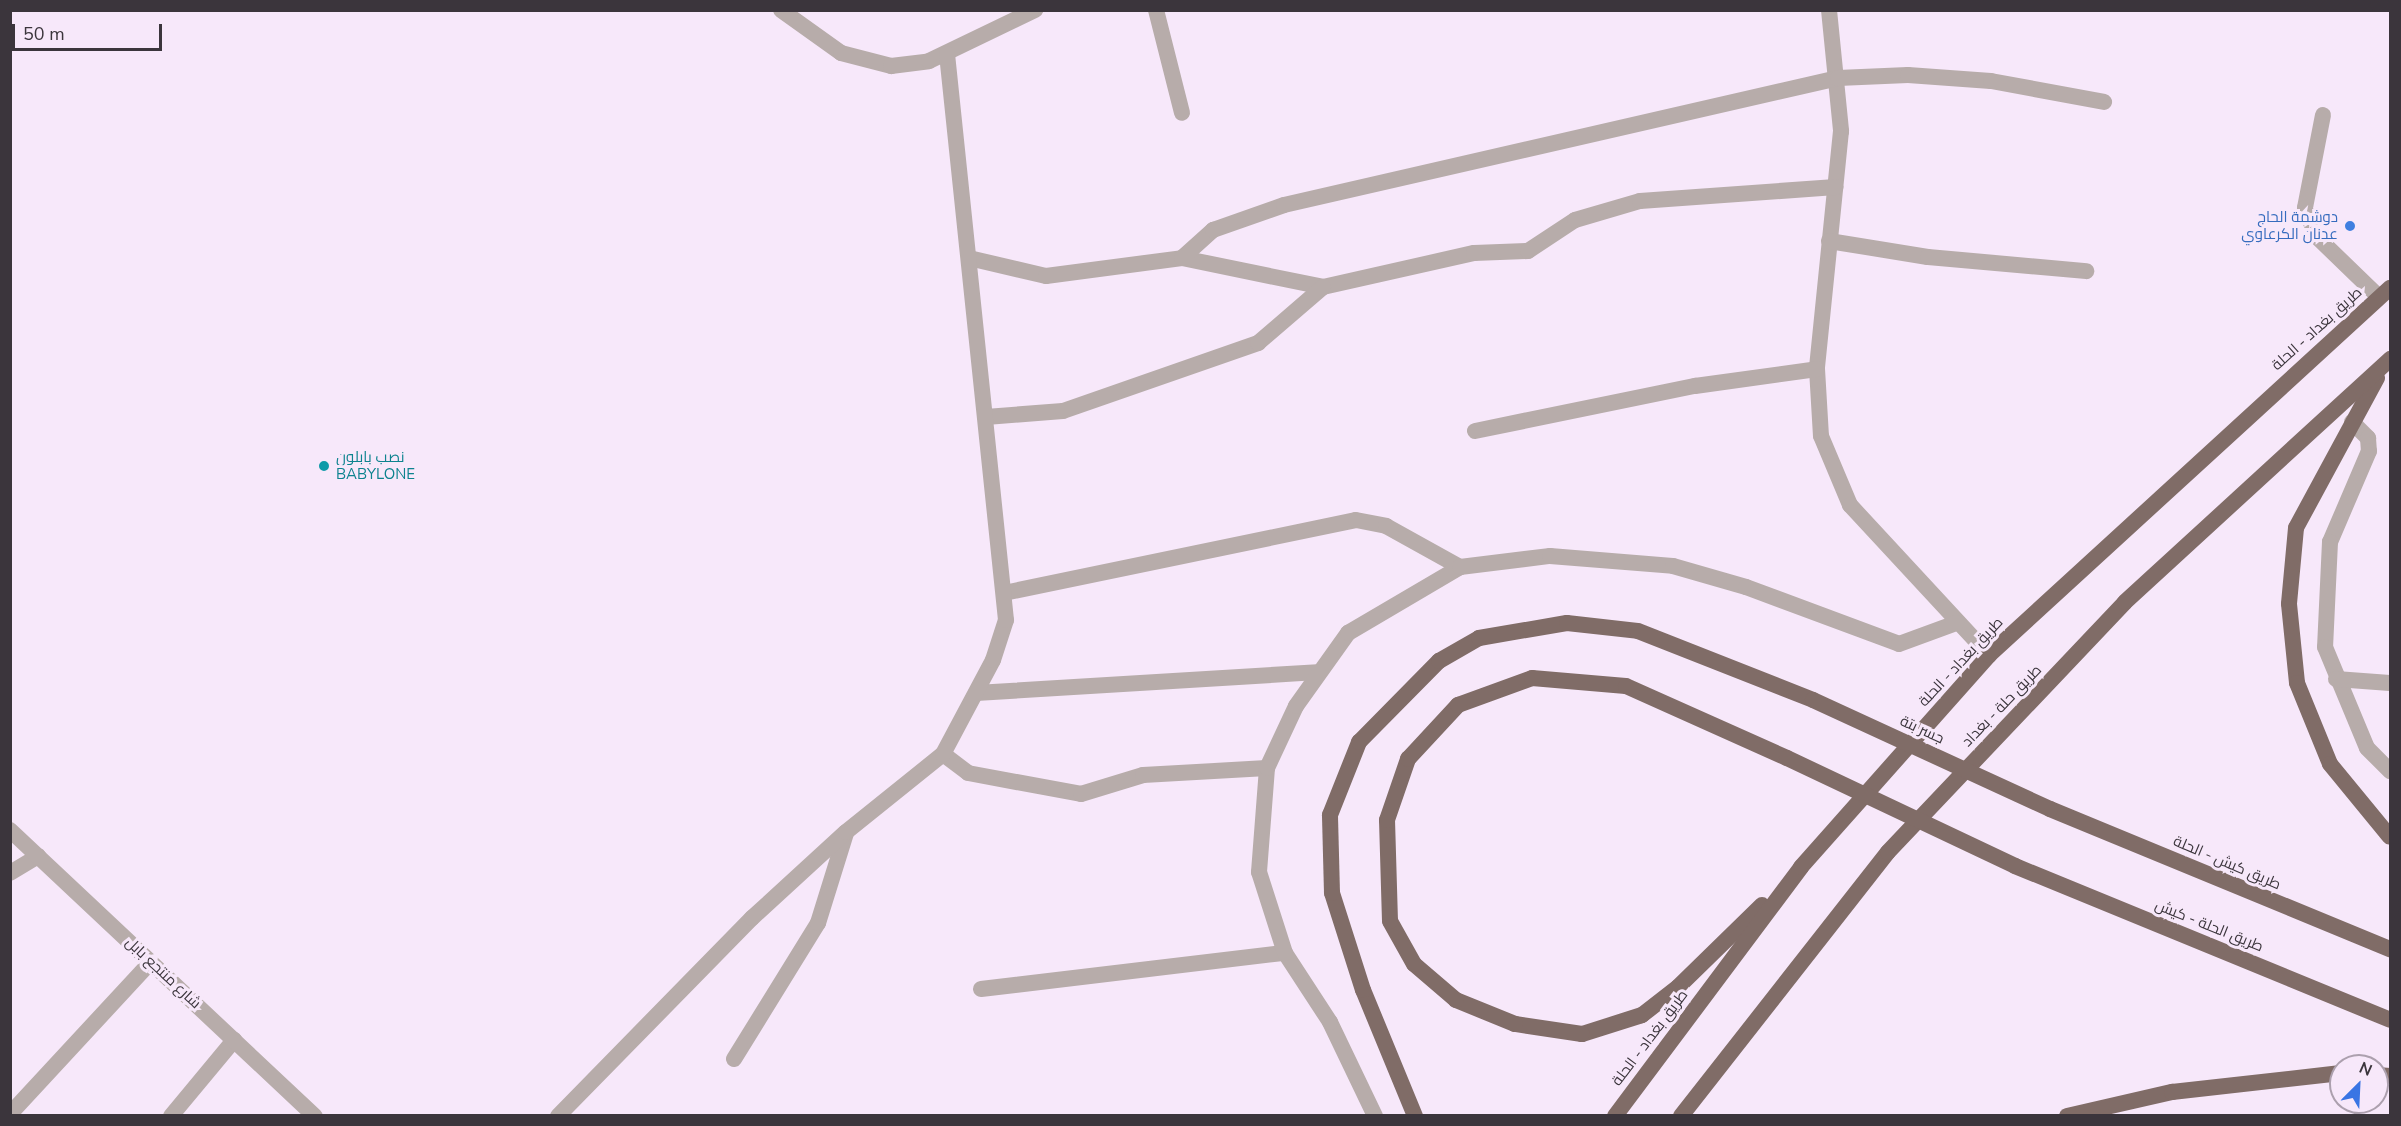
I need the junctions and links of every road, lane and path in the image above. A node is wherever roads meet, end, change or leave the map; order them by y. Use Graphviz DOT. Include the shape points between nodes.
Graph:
graph roads {
  1 [pos="781,10"];
  2 [pos="1035,10"];
  3 [pos="1156,10"];
  4 [pos="1829,10"];
  5 [pos="947,54"];
  6 [pos="1838,78"];
  7 [pos="2104,102"];
  8 [pos="1182,113"];
  9 [pos="2323,115"];
  10 [pos="1835,187"];
  11 [pos="1829,241"];
  12 [pos="969,258"];
  13 [pos="1182,258"];
  14 [pos="2086,271"];
  15 [pos="1323,287"];
  16 [pos="2384,297"];
  17 [pos="2388,361"];
  18 [pos="1817,369"];
  19 [pos="986,417"];
  20 [pos="2352,422"];
  21 [pos="1474,431"];
  22 [pos="1460,567"];
  23 [pos="1004,593"];
  24 [pos="1956,622"];
  25 [pos="1989,655"];
  26 [pos="1317,672"];
  27 [pos="2336,679"];
  28 [pos="2391,683"];
  29 [pos="976,693"];
  30 [pos="943,754"];
  31 [pos="1267,768"];
  32 [pos="2391,771"];
  33 [pos="2050,809"];
  34 [pos="10,830"];
  35 [pos="846,832"];
  36 [pos="2391,837"];
  37 [pos="38,856"];
  38 [pos="1802,867"];
  39 [pos="10,873"];
  40 [pos="2391,949"];
  41 [pos="1284,954"];
  42 [pos="151,962"];
  43 [pos="981,989"];
  44 [pos="2391,1020"];
  45 [pos="234,1040"];
  46 [pos="734,1059"];
  47 [pos="2329,1074"];
  48 [pos="10,1114"];
  49 [pos="171,1116"];
  50 [pos="315,1116"];
  51 [pos="558,1116"];
  52 [pos="1375,1116"];
  53 [pos="1415,1116"];
  54 [pos="1615,1116"];
  55 [pos="1681,1116"];
  56 [pos="2067,1116"];
  1 -- 5 [label="street" via="856,60 911,65"];
  2 -- 5 [label="street"];
  3 -- 8 [label="street"];
  4 -- 6 [label="street"];
  5 -- 12 [label="street"];
  6 -- 7 [label="street" via="1908,75 1991,81"];
  6 -- 10 [label="street" via="1841,131"];
  6 -- 13 [label="street" via="1284,206 1213,230"];
  9 -- 16 [label="street" via="2305,208 2317,237"];
  10 -- 11 [label="street"];
  10 -- 15 [label="street" via="1640,201 1575,220 1527,251 1474,253"];
  11 -- 14 [label="street" via="1928,257"];
  11 -- 18 [label="street"];
  12 -- 13 [label="street" via="1046,276"];
  12 -- 19 [label="street"];
  13 -- 15 [label="street"];
  15 -- 19 [label="street" via="1258,343 1063,411"];
  16 -- 25 [label="highway, طريق بغداد - الحلة"];
  17 -- 20 [label="highway"];
  17 -- 55 [label="highway, طريق حلة - بغداد" via="2126,602 1896,843"];
  18 -- 21 [label="street" via="1695,386"];
  18 -- 24 [label="street" via="1821,436 1850,505"];
  19 -- 23 [label="street"];
  20 -- 27 [label="street" via="2368,438 2369,451 2330,542 2325,647"];
  20 -- 36 [label="highway" via="2296,528 2289,604 2297,683 2330,764"];
  22 -- 23 [label="street" via="1386,526 1356,520"];
  22 -- 24 [label="street" via="1550,555 1672,567 1746,587 1899,644"];
  22 -- 26 [label="street" via="1348,633"];
  23 -- 29 [label="street" via="1006,620 993,660"];
  24 -- 25 [label="street"];
  25 -- 38 [label="highway, طريق بغداد - الحلة"];
  26 -- 29 [label="street"];
  26 -- 31 [label="street"];
  27 -- 28 [label="street"];
  27 -- 32 [label="street" via="2367,748"];
  29 -- 30 [label="street"];
  30 -- 31 [label="street" via="968,773 1081,794 1143,775"];
  30 -- 35 [label="street"];
  31 -- 41 [label="street" via="1259,872"];
  33 -- 40 [label="highway, طريق كيش - الحلة"];
  33 -- 53 [label="highway, جسر بتة, bridge" via="1813,700 1638,631 1567,623 1479,638 1438,661 1359,742 1330,815 1332,893 1363,990"];
  34 -- 37 [label="street, شارع منتجع بابل"];
  35 -- 46 [label="street" via="818,923"];
  35 -- 51 [label="street" via="752,918"];
  37 -- 39 [label="street"];
  37 -- 42 [label="street, شارع منتجع بابل"];
  38 -- 44 [label="highway, طريق الحلة - كيش, bridge" via="1678,987 1642,1015 1581,1034 1515,1024 1456,1000 1414,964 1390,921 1388,820 1408,759 1458,705 1532,678 1626,686 2014,866"];
  38 -- 54 [label="highway, طريق بغداد - الحلة"];
  41 -- 43 [label="street"];
  41 -- 52 [label="street" via="1330,1022"];
  42 -- 45 [label="street, شارع منتجع بابل"];
  42 -- 48 [label="street"];
  45 -- 49 [label="street"];
  45 -- 50 [label="street, شارع منتجع بابل"];
  47 -- 56 [label="highway" via="2172,1092"];
}
